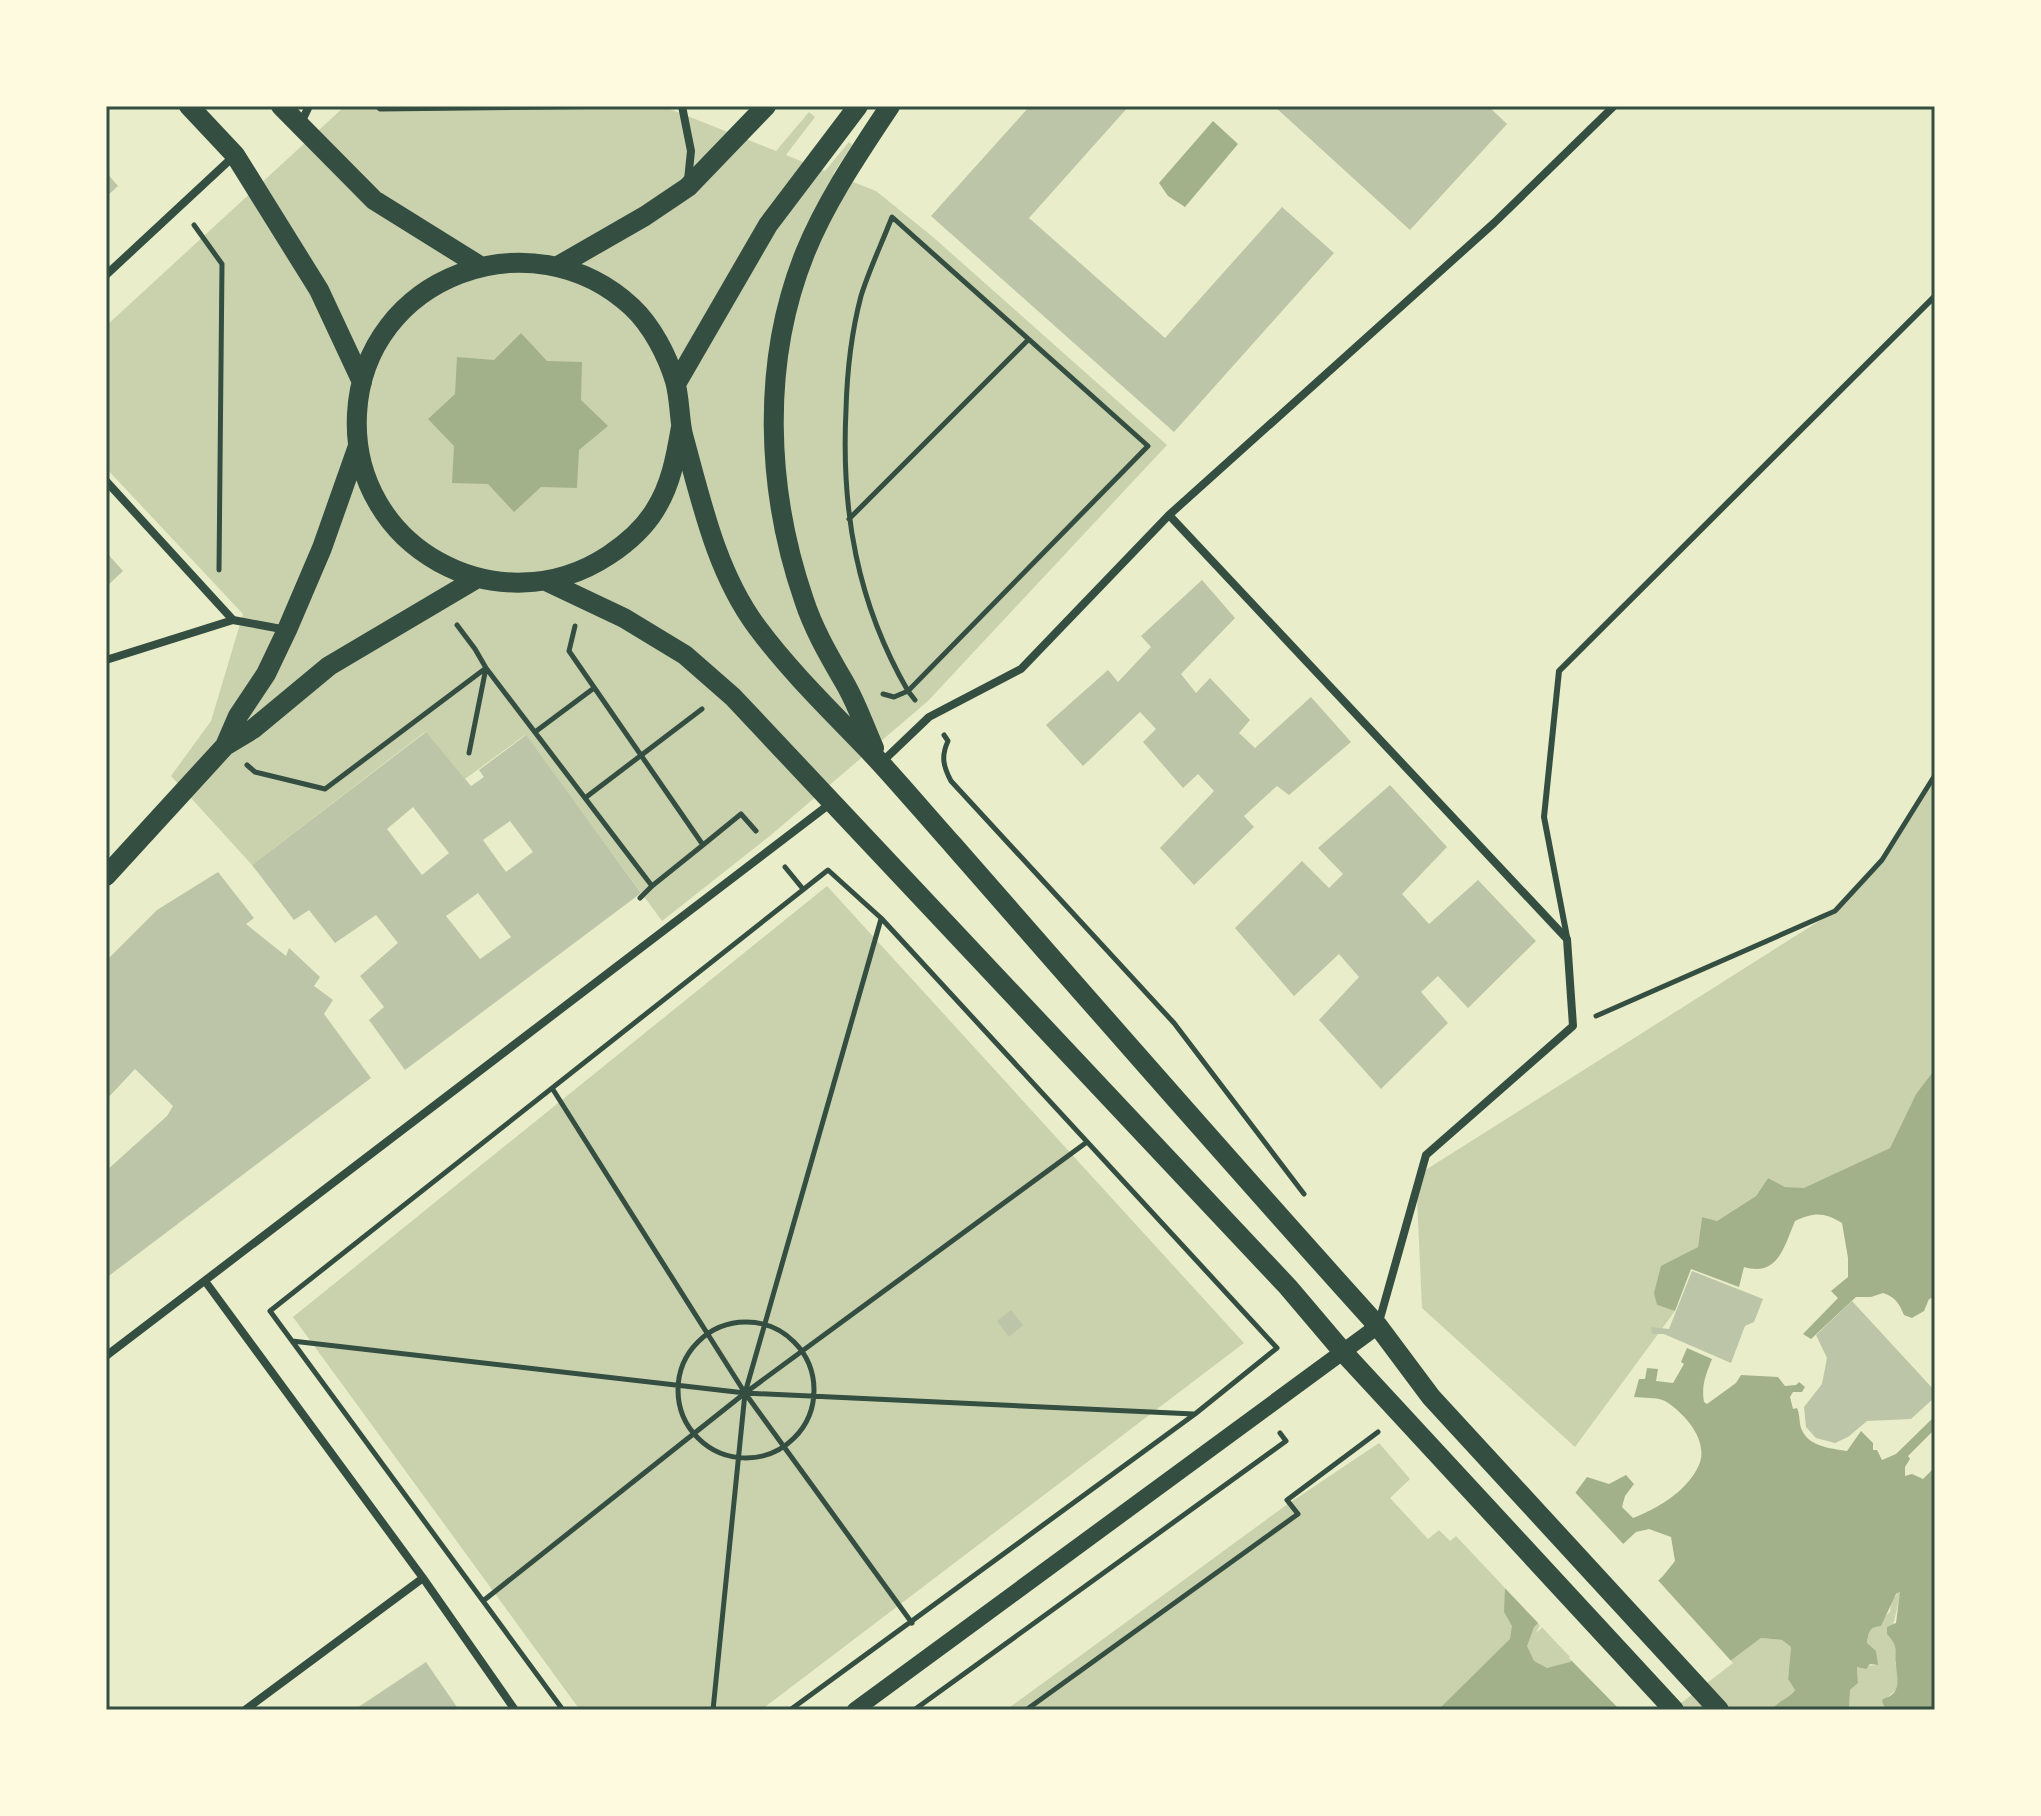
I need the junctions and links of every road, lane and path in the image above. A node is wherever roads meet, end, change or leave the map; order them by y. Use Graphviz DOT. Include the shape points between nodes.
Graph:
graph roads {
  1 [pos="189,106"];
  2 [pos="281,106"];
  3 [pos="309,106"];
  4 [pos="377,106"];
  5 [pos="625,106"];
  6 [pos="682,106"];
  7 [pos="766,106"];
  8 [pos="858,106"];
  9 [pos="890,106"];
  10 [pos="1614,106"];
  11 [pos="300,125"];
  12 [pos="235,155"];
  13 [pos="688,187"];
  14 [pos="180,206"];
  15 [pos="480,266"];
  16 [pos="558,266"];
  17 [pos="106,275"];
  18 [pos="1935,296"];
  19 [pos="1028,339"];
  20 [pos="362,382"];
  21 [pos="676,384"];
  22 [pos="681,427"];
  23 [pos="358,446"];
  24 [pos="106,481"];
  25 [pos="1169,515"];
  26 [pos="848,520"];
  27 [pos="219,574"];
  28 [pos="476,579"];
  29 [pos="548,582"];
  30 [pos="582,598"];
  31 [pos="439,602"];
  32 [pos="233,620"];
  33 [pos="287,630"];
  34 [pos="106,660"];
  35 [pos="486,668"];
  36 [pos="594,688"];
  37 [pos="724,690"];
  38 [pos="535,732"];
  39 [pos="225,746"];
  40 [pos="469,753"];
  41 [pos="640,755"];
  42 [pos="881,763"];
  43 [pos="1935,775"];
  44 [pos="585,798"];
  45 [pos="831,802"];
  46 [pos="741,814"];
  47 [pos="703,845"];
  48 [pos="106,876"];
  49 [pos="652,886"];
  50 [pos="640,898"];
  51 [pos="881,918"];
  52 [pos="1567,939"];
  53 [pos="1573,1026"];
  54 [pos="552,1088"];
  55 [pos="1087,1142"];
  56 [pos="205,1281"];
  57 [pos="765,1326"];
  58 [pos="1378,1326"];
  59 [pos="708,1334"];
  60 [pos="292,1341"];
  61 [pos="801,1352"];
  62 [pos="1344,1353"];
  63 [pos="106,1356"];
  64 [pos="677,1385"];
  65 [pos="745,1393"];
  66 [pos="813,1396"];
  67 [pos="1263,1410"];
  68 [pos="1195,1414"];
  69 [pos="694,1434"];
  70 [pos="1374,1435"];
  71 [pos="784,1447"];
  72 [pos="738,1458"];
  73 [pos="423,1578"];
  74 [pos="483,1601"];
  75 [pos="912,1623"];
  76 [pos="245,1710"];
  77 [pos="515,1710"];
  78 [pos="563,1710"];
  79 [pos="713,1710"];
  80 [pos="790,1710"];
  81 [pos="855,1710"];
  82 [pos="914,1710"];
  83 [pos="1026,1710"];
  84 [pos="1674,1710"];
  85 [pos="1719,1710"];
  1 -- 12 [label="main road"];
  2 -- 11 [label="main road"];
  3 -- 11 [label="street"];
  4 -- 5 [label="path"];
  6 -- 13 [label="street" via="691,151"];
  7 -- 13 [label="main road"];
  8 -- 21 [label="main road" via="768,225"];
  9 -- 42 [label="main road" via="834,194 805,254 777,363 773,419 787,541 804,601"];
  10 -- 25 [label="street" via="1494,223"];
  11 -- 15 [label="main road" via="374,200"];
  12 -- 14 [label="street"];
  12 -- 20 [label="main road" via="319,290"];
  13 -- 16 [label="main road"];
  14 -- 17 [label="street"];
  14 -- 27 [label="path" via="222,264"];
  15 -- 16 [label="main road" via="519,261"];
  15 -- 20 [label="main road" via="440,281 405,307 378,342"];
  16 -- 21 [label="main road" via="598,282 633,308 660,343"];
  18 -- 52 [label="lane" via="1559,671 1544,817"];
  19 -- 26 [label="path"];
  19 -- 26 [label="path" via="892,217 861,296 848,364"];
  19 -- 26 [label="path" via="1148,446 908,691 887,656 865,595"];
  20 -- 23 [label="main road"];
  21 -- 22 [label="main road"];
  22 -- 29 [label="main road" via="672,475 646,522 627,544 590,568"];
  22 -- 42 [label="main road" via="735,593 758,628"];
  23 -- 28 [label="main road" via="371,491 397,529 433,560"];
  23 -- 33 [label="main road"];
  24 -- 32 [label="street"];
  25 -- 42 [label="street" via="1021,669 929,717"];
  25 -- 52 [label="street"];
  28 -- 29 [label="main road" via="512,585"];
  28 -- 31 [label="main road"];
  29 -- 30 [label="main road"];
  30 -- 36 [label="path" via="569,651"];
  30 -- 37 [label="main road" via="685,655"];
  31 -- 35 [label="path"];
  31 -- 39 [label="main road" via="329,666"];
  32 -- 33 [label="street"];
  32 -- 34 [label="street"];
  33 -- 39 [label="main road"];
  35 -- 38 [label="path"];
  35 -- 39 [label="path" via="325,789 255,772"];
  35 -- 40 [label="path"];
  36 -- 38 [label="path"];
  36 -- 41 [label="path"];
  37 -- 41 [label="path"];
  37 -- 45 [label="main road"];
  38 -- 44 [label="path"];
  39 -- 48 [label="main road"];
  41 -- 44 [label="path"];
  41 -- 47 [label="path"];
  42 -- 58 [label="main road"];
  43 -- 53 [label="path" via="1882,860 1835,911"];
  44 -- 49 [label="path"];
  45 -- 56 [label="street"];
  45 -- 62 [label="main road" via="1277,1275"];
  46 -- 47 [label="path"];
  47 -- 49 [label="path"];
  49 -- 50 [label="path"];
  51 -- 54 [label="path" via="828,870"];
  51 -- 55 [label="path"];
  51 -- 57 [label="path"];
  52 -- 53 [label="street"];
  53 -- 58 [label="street" via="1426,1155"];
  54 -- 59 [label="path"];
  54 -- 60 [label="path" via="270,1311"];
  55 -- 61 [label="path"];
  55 -- 68 [label="path" via="1277,1348"];
  56 -- 63 [label="street"];
  56 -- 73 [label="street"];
  57 -- 59 [label="path" via="734,1323"];
  57 -- 61 [label="path" via="778,1330"];
  57 -- 65 [label="path"];
  58 -- 62 [label="main road"];
  58 -- 85 [label="main road" via="1431,1397"];
  59 -- 64 [label="path" via="683,1363"];
  59 -- 65 [label="path"];
  60 -- 64 [label="path"];
  60 -- 74 [label="path"];
  61 -- 65 [label="path"];
  61 -- 66 [label="path" via="809,1363"];
  62 -- 67 [label="main road"];
  62 -- 84 [label="main road"];
  64 -- 65 [label="path"];
  64 -- 69 [label="path" via="679,1407"];
  65 -- 66 [label="path"];
  65 -- 69 [label="path"];
  65 -- 71 [label="path"];
  65 -- 72 [label="path"];
  66 -- 68 [label="path"];
  66 -- 71 [label="path" via="803,1429"];
  67 -- 81 [label="main road"];
  67 -- 82 [label="path" via="1286,1441"];
  68 -- 75 [label="path"];
  69 -- 72 [label="path" via="723,1455"];
  69 -- 74 [label="path"];
  70 -- 83 [label="path" via="1287,1500 1298,1514"];
  71 -- 72 [label="path" via="767,1456"];
  71 -- 75 [label="path"];
  72 -- 79 [label="path"];
  73 -- 76 [label="street"];
  73 -- 77 [label="street"];
  74 -- 78 [label="path"];
  75 -- 80 [label="path"];
}
